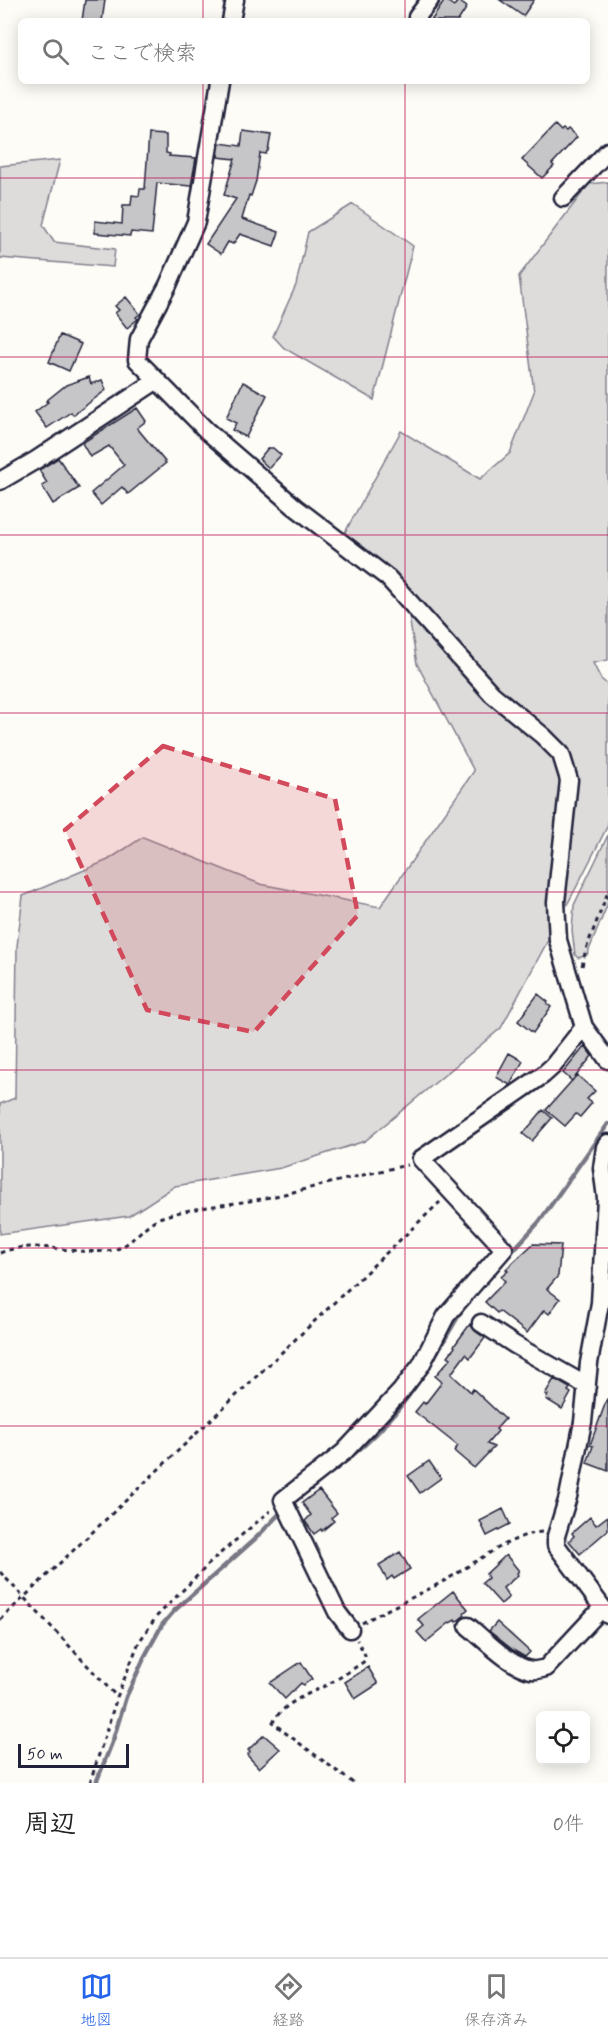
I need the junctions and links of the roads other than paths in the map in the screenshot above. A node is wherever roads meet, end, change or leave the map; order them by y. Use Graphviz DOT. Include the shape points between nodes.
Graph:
graph roads {
  1 [pos="235,0"];
  2 [pos="430,0"];
  3 [pos="417,17"];
  4 [pos="232,18"];
  5 [pos="219,84"];
  6 [pos="608,151"];
  7 [pos="563,198"];
  8 [pos="156,381"];
  9 [pos="0,481"];
  10 [pos="584,1027"];
  11 [pos="608,1060"];
  12 [pos="608,1143"];
  13 [pos="481,1323"];
  14 [pos="587,1386"];
  15 [pos="605,1611"];
  16 [pos="468,1626"];
  17 [pos="350,1629"];
  1 -- 4 [label="street"];
  2 -- 3 [label="street"];
  5 -- 8 [label="street" via="196,222 140,339 137,360"];
  6 -- 7 [label="street"];
  8 -- 9 [label="street"];
  8 -- 10 [label="street" via="295,507 388,578 492,694 561,754 569,780 556,902 558,940"];
  10 -- 11 [label="street"];
  10 -- 17 [label="street" via="543,1075 421,1159 504,1249 446,1316 421,1365 393,1400 344,1452 283,1500 337,1612"];
  12 -- 14 [label="street" via="602,1168 606,1198 600,1303"];
  13 -- 14 [label="street"];
  14 -- 15 [label="street" via="556,1545"];
  15 -- 16 [label="street" via="546,1668 534,1671 509,1659"];
}
